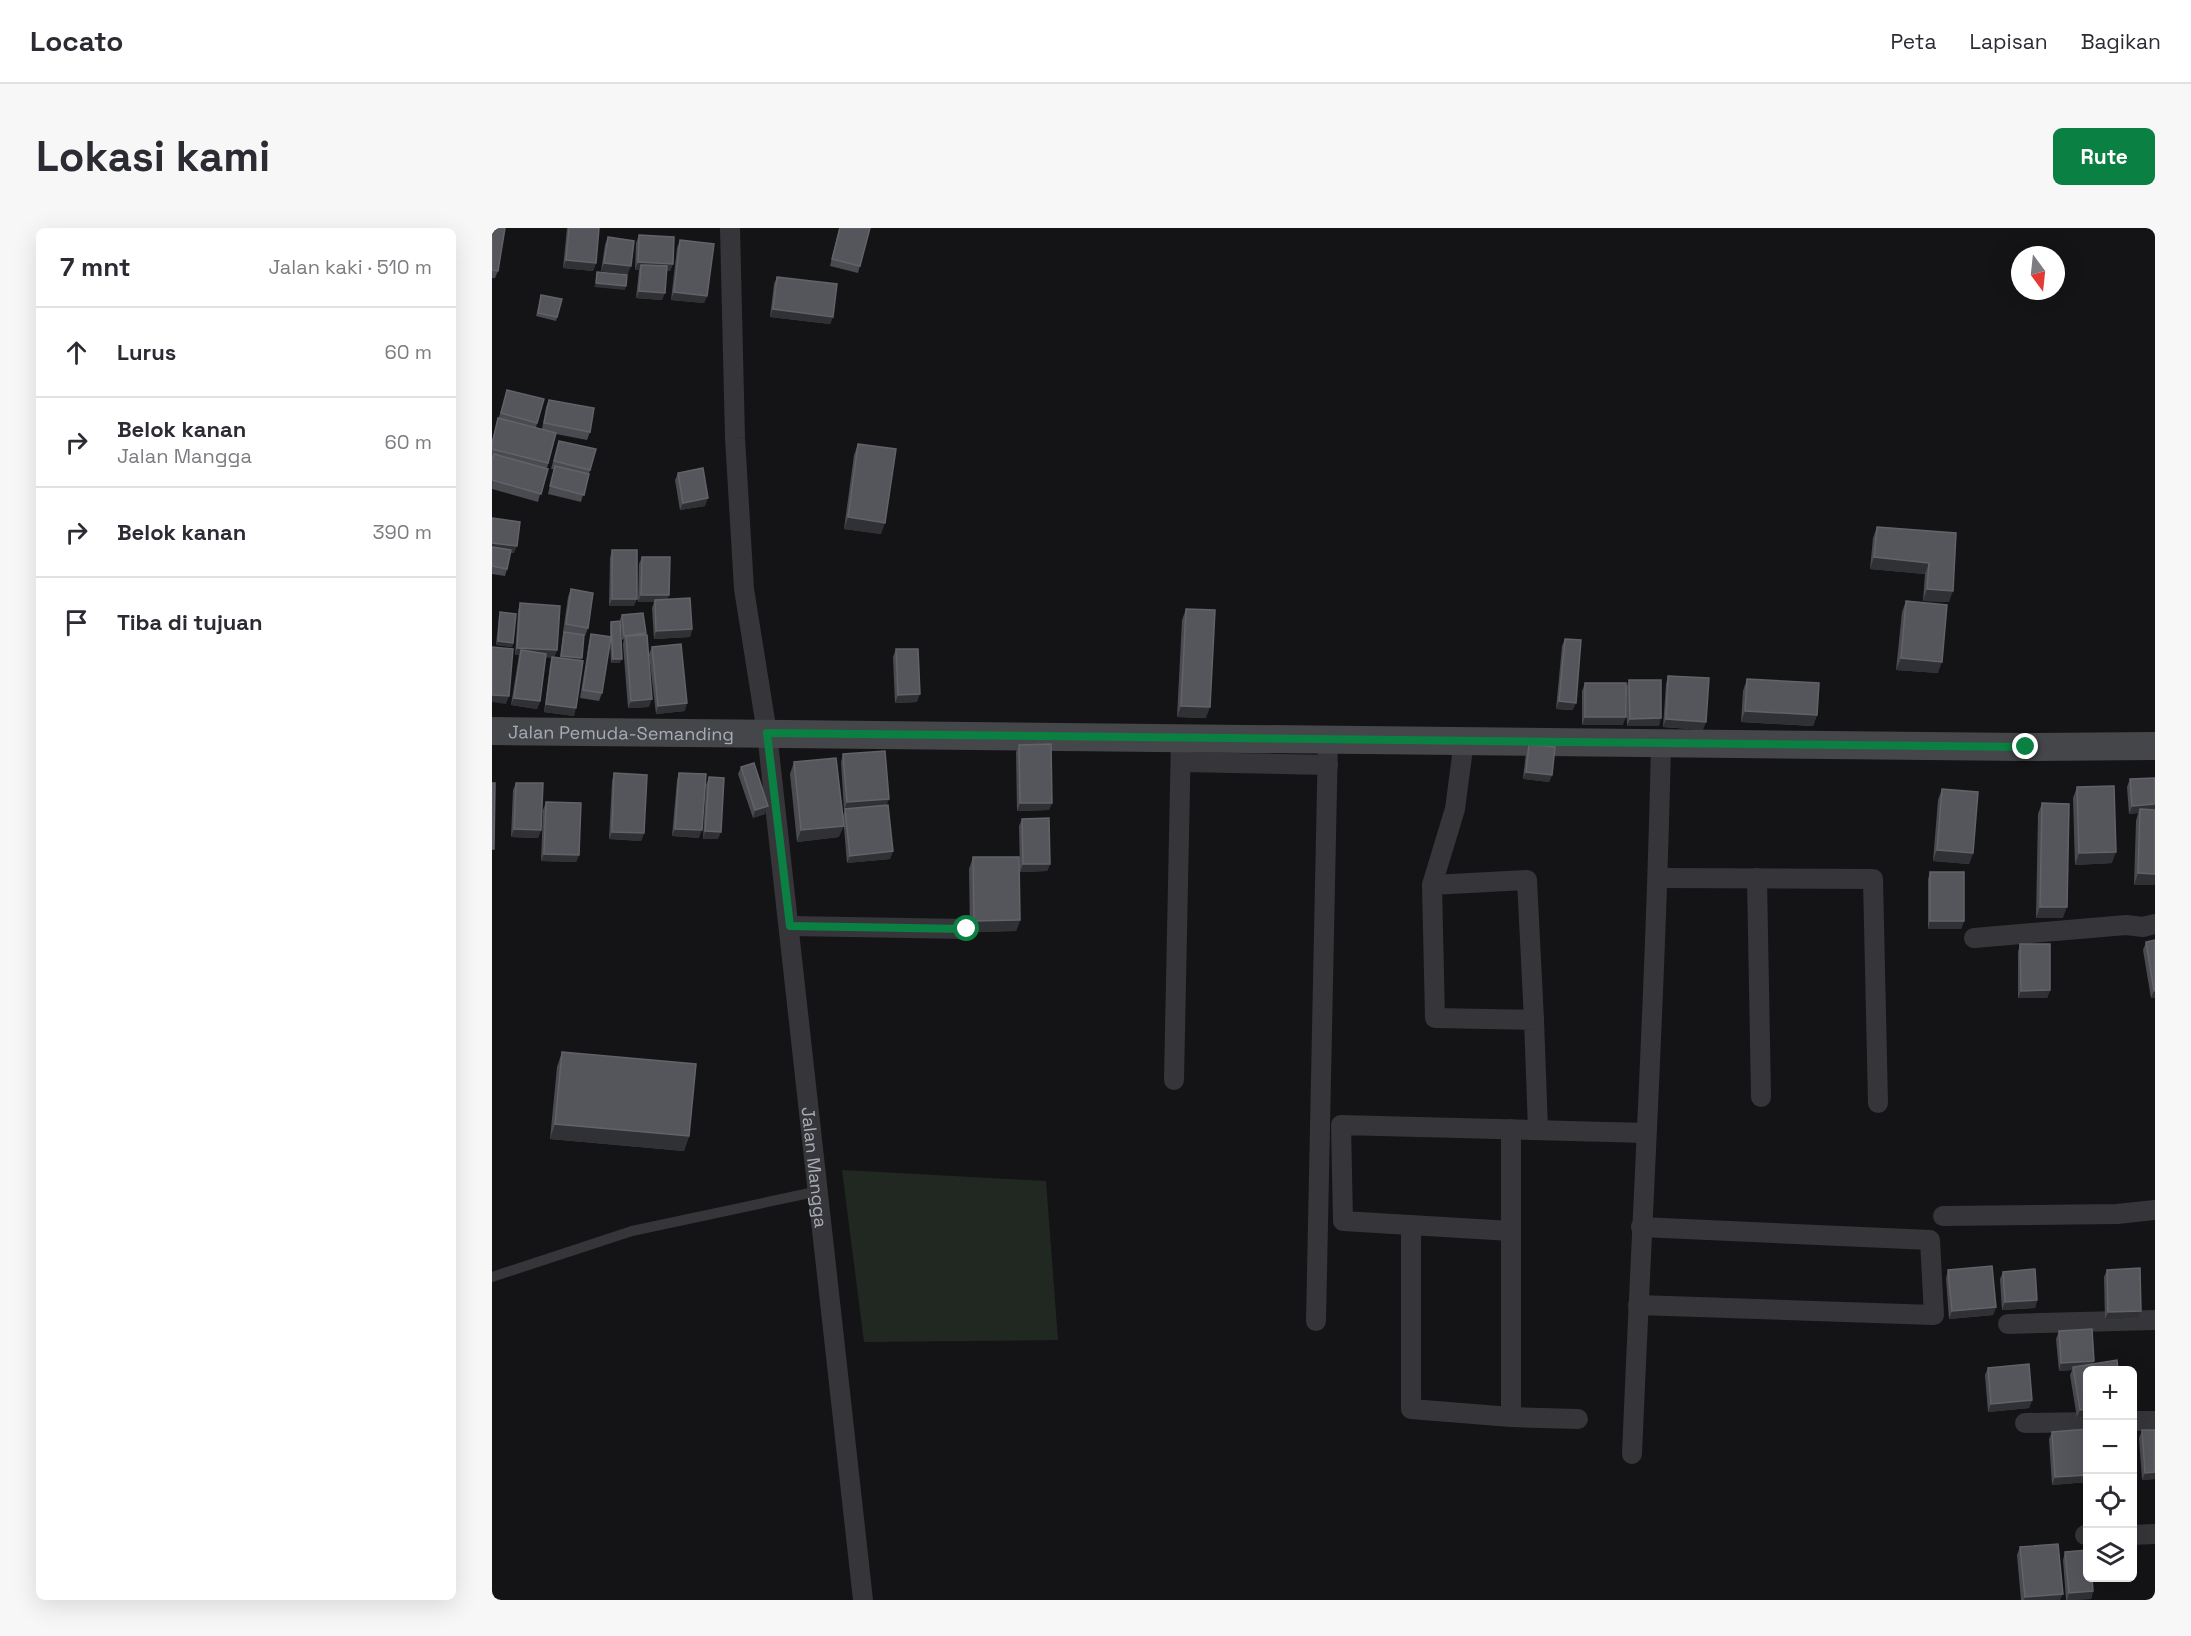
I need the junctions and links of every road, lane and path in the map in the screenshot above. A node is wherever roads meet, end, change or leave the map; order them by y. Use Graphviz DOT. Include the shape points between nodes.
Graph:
graph roads {
  1 [pos="730,228"];
  2 [pos="492,731"];
  3 [pos="767,733"];
  4 [pos="1464,741"];
  5 [pos="1661,743"];
  6 [pos="2155,746"];
  7 [pos="1181,750"];
  8 [pos="1328,752"];
  9 [pos="1658,878"];
  10 [pos="1757,878"];
  11 [pos="1432,885"];
  12 [pos="2155,924"];
  13 [pos="790,926"];
  14 [pos="967,929"];
  15 [pos="1974,938"];
  16 [pos="1534,1020"];
  17 [pos="1174,1080"];
  18 [pos="1761,1097"];
  19 [pos="1878,1103"];
  20 [pos="1511,1129"];
  21 [pos="1538,1129"];
  22 [pos="1646,1132"];
  23 [pos="819,1191"];
  24 [pos="2155,1210"];
  25 [pos="1943,1216"];
  26 [pos="1411,1225"];
  27 [pos="1641,1227"];
  28 [pos="1511,1231"];
  29 [pos="492,1277"];
  30 [pos="1638,1305"];
  31 [pos="2155,1320"];
  32 [pos="1316,1321"];
  33 [pos="2008,1324"];
  34 [pos="1511,1417"];
  35 [pos="1578,1419"];
  36 [pos="2137,1421"];
  37 [pos="2155,1421"];
  38 [pos="2083,1422"];
  39 [pos="2025,1423"];
  40 [pos="1632,1454"];
  41 [pos="2155,1534"];
  42 [pos="2137,1535"];
  43 [pos="863,1600"];
  1 -- 3 [label="street, Jalan Mangga" via="735,438 744,589"];
  2 -- 3 [label="main road, Jalan Pemuda-Semanding"];
  3 -- 7 [label="main road, Jalan Pemuda-Semanding"];
  3 -- 13 [label="street, Jalan Mangga"];
  4 -- 5 [label="main road, Jalan Pemuda-Semanding"];
  4 -- 8 [label="main road, Jalan Pemuda-Semanding"];
  4 -- 11 [label="street" via="1455,809"];
  5 -- 6 [label="main road, Jalan Pemuda-Semanding"];
  5 -- 9 [label="street"];
  7 -- 8 [label="main road, Jalan Pemuda-Semanding"];
  7 -- 17 [label="street"];
  8 -- 32 [label="street"];
  9 -- 10 [label="street"];
  9 -- 22 [label="street"];
  10 -- 18 [label="street"];
  10 -- 19 [label="street" via="1873,879"];
  11 -- 16 [label="street" via="1435,1018"];
  11 -- 16 [label="street" via="1527,880"];
  12 -- 15 [label="street"];
  13 -- 14 [label="street"];
  13 -- 23 [label="street, Jalan Mangga"];
  16 -- 21 [label="street"];
  20 -- 21 [label="street"];
  20 -- 26 [label="street" via="1341,1125 1343,1221"];
  20 -- 28 [label="street"];
  21 -- 22 [label="street"];
  22 -- 27 [label="street"];
  23 -- 29 [label="lane" via="632,1231"];
  23 -- 43 [label="street, Jalan Mangga"];
  24 -- 25 [label="street"];
  26 -- 28 [label="street"];
  26 -- 34 [label="street" via="1412,1409"];
  27 -- 30 [label="street"];
  27 -- 30 [label="street" via="1930,1240 1934,1315"];
  28 -- 34 [label="street"];
  30 -- 40 [label="street"];
  31 -- 33 [label="street"];
  34 -- 35 [label="street"];
  36 -- 37 [label="street"];
  38 -- 39 [label="street"];
  41 -- 42 [label="street"];
}
